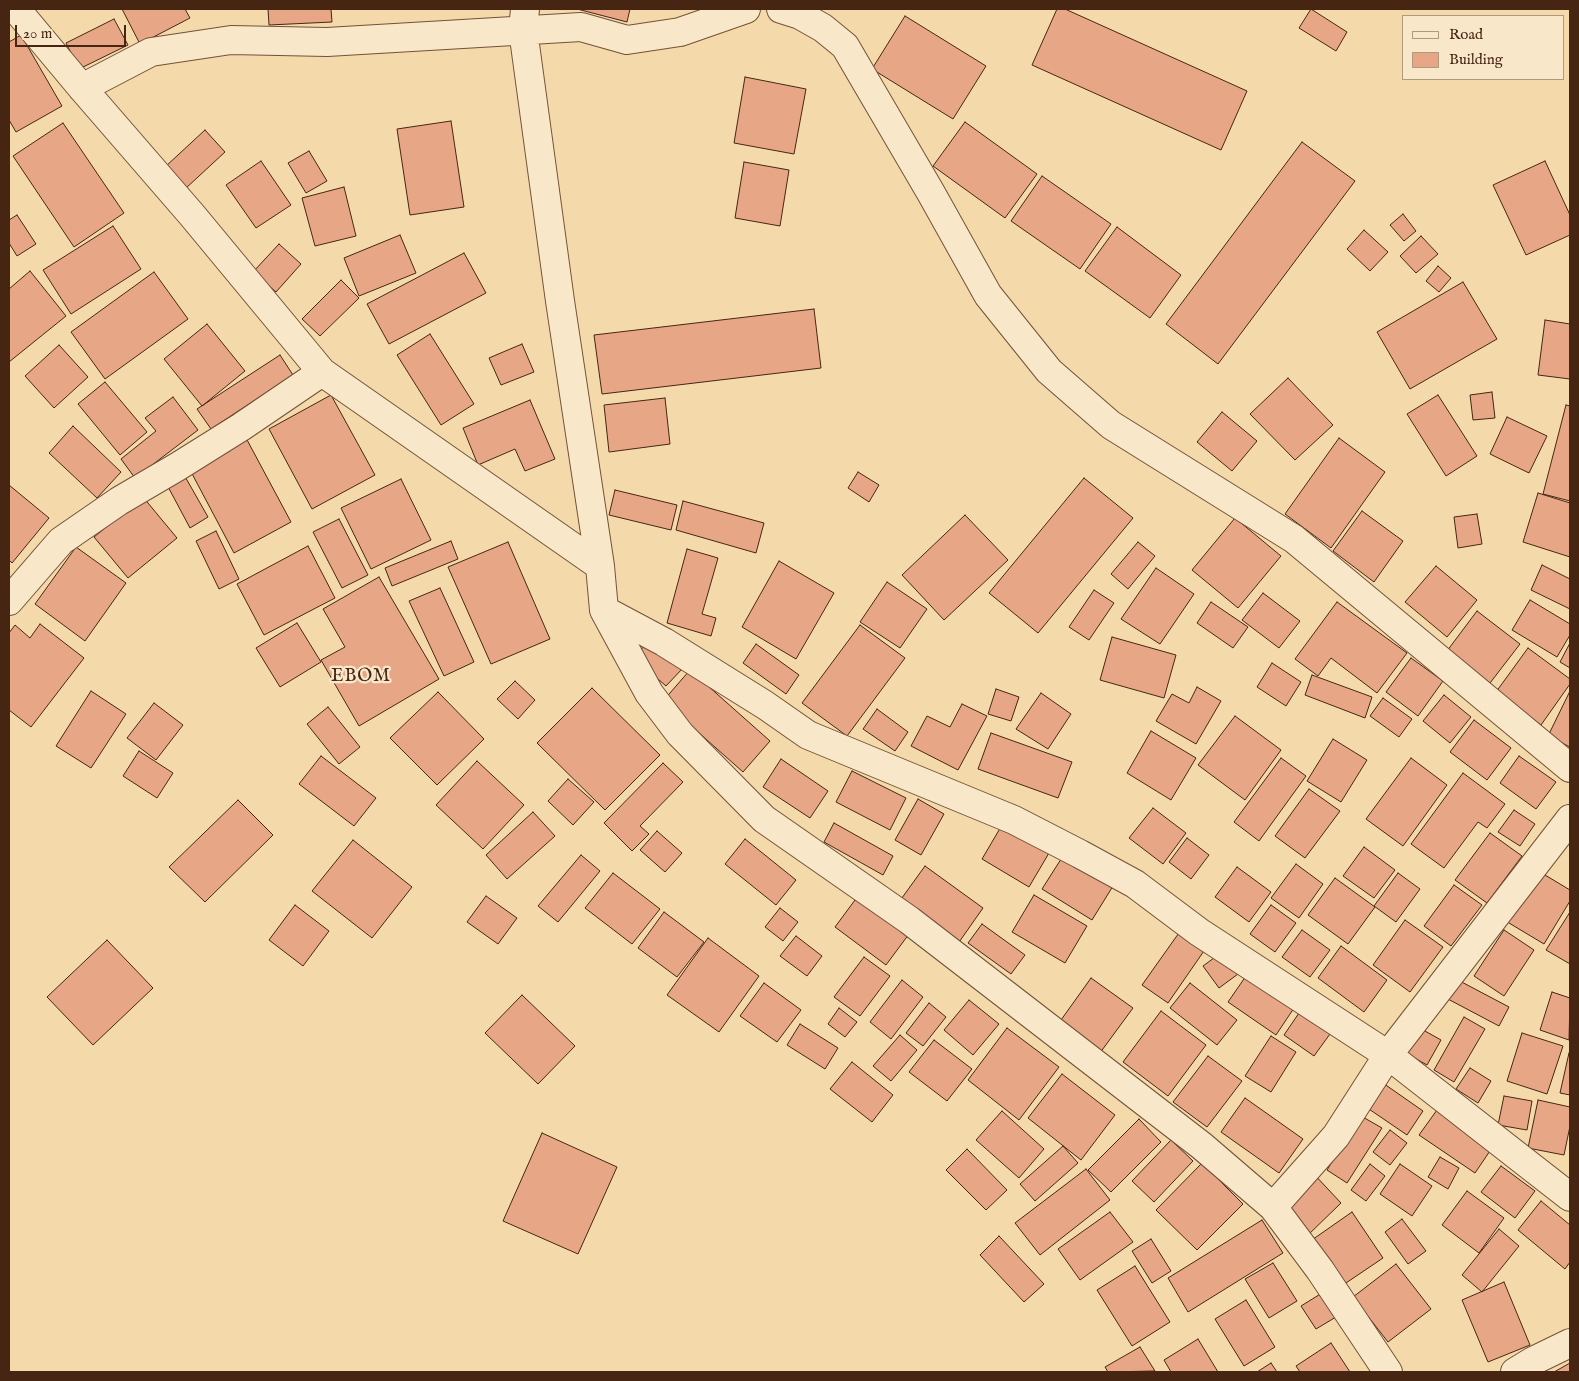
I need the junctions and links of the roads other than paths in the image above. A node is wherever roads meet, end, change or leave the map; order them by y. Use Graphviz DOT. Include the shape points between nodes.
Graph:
graph roads {
  1 [pos="746,9"];
  2 [pos="782,9"];
  3 [pos="14,12"];
  4 [pos="524,20"];
  5 [pos="82,88"];
  6 [pos="322,372"];
  7 [pos="600,566"];
  8 [pos="9,601"];
  9 [pos="604,610"];
  10 [pos="1570,768"];
  11 [pos="1570,819"];
  12 [pos="1388,1055"];
  13 [pos="1570,1197"];
  14 [pos="1273,1207"];
  15 [pos="1570,1343"];
  16 [pos="1388,1372"];
  17 [pos="1515,1372"];
  1 -- 4 [label="street" via="680,32 627,40 581,28"];
  2 -- 10 [label="street" via="823,28 845,46 988,295 1050,372 1110,425 1294,539"];
  3 -- 5 [label="street"];
  4 -- 5 [label="street" via="327,42 231,40 151,52"];
  4 -- 7 [label="street"];
  5 -- 6 [label="street"];
  6 -- 7 [label="street"];
  6 -- 8 [label="street" via="61,541"];
  7 -- 9 [label="street"];
  9 -- 12 [label="street" via="664,642 808,735 1014,820 1135,884 1199,932"];
  9 -- 14 [label="street" via="649,693 680,734 764,819 909,920 1202,1146"];
  11 -- 12 [label="street"];
  12 -- 13 [label="street"];
  12 -- 14 [label="street" via="1336,1136"];
  14 -- 16 [label="street" via="1320,1270"];
  15 -- 17 [label="street"];
}
